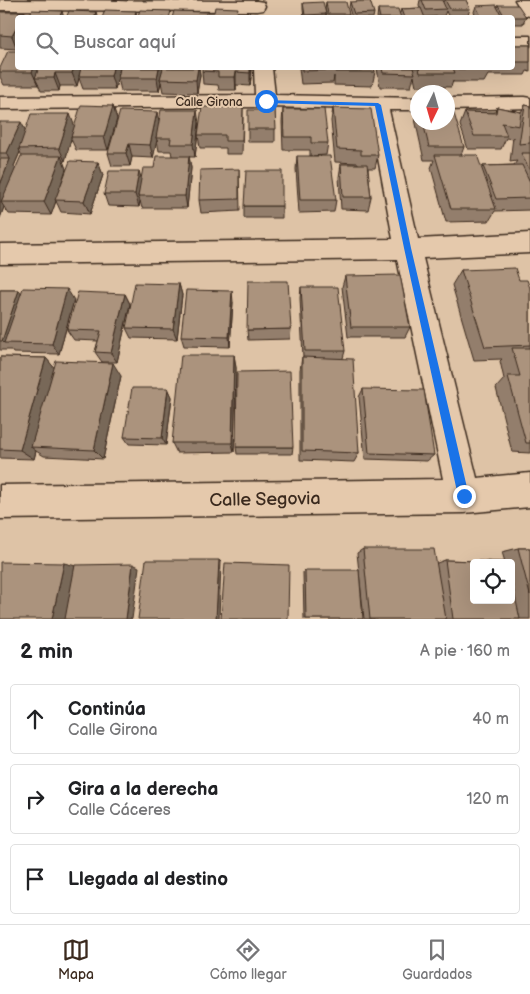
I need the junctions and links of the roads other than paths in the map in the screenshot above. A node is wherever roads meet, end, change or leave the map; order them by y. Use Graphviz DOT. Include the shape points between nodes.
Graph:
graph roads {
  1 [pos="0,5"];
  2 [pos="257,8"];
  3 [pos="515,41"];
  4 [pos="530,41"];
  5 [pos="263,70"];
  6 [pos="266,101"];
  7 [pos="0,103"];
  8 [pos="410,104"];
  9 [pos="455,104"];
  10 [pos="524,104"];
  11 [pos="378,105"];
  12 [pos="530,243"];
  13 [pos="408,248"];
  14 [pos="0,254"];
  15 [pos="530,490"];
  16 [pos="464,496"];
  17 [pos="0,502"];
  1 -- 2 [label="street"];
  3 -- 4 [label="street"];
  5 -- 6 [label="street"];
  6 -- 7 [label="street, Calle Girona"];
  6 -- 11 [label="street, Calle Girona"];
  8 -- 11 [label="street, Calle Girona"];
  9 -- 10 [label="street"];
  11 -- 13 [label="street"];
  12 -- 13 [label="street"];
  13 -- 14 [label="street"];
  13 -- 16 [label="street"];
  15 -- 16 [label="street, Calle Segovia"];
  16 -- 17 [label="street, Calle Segovia"];
}
